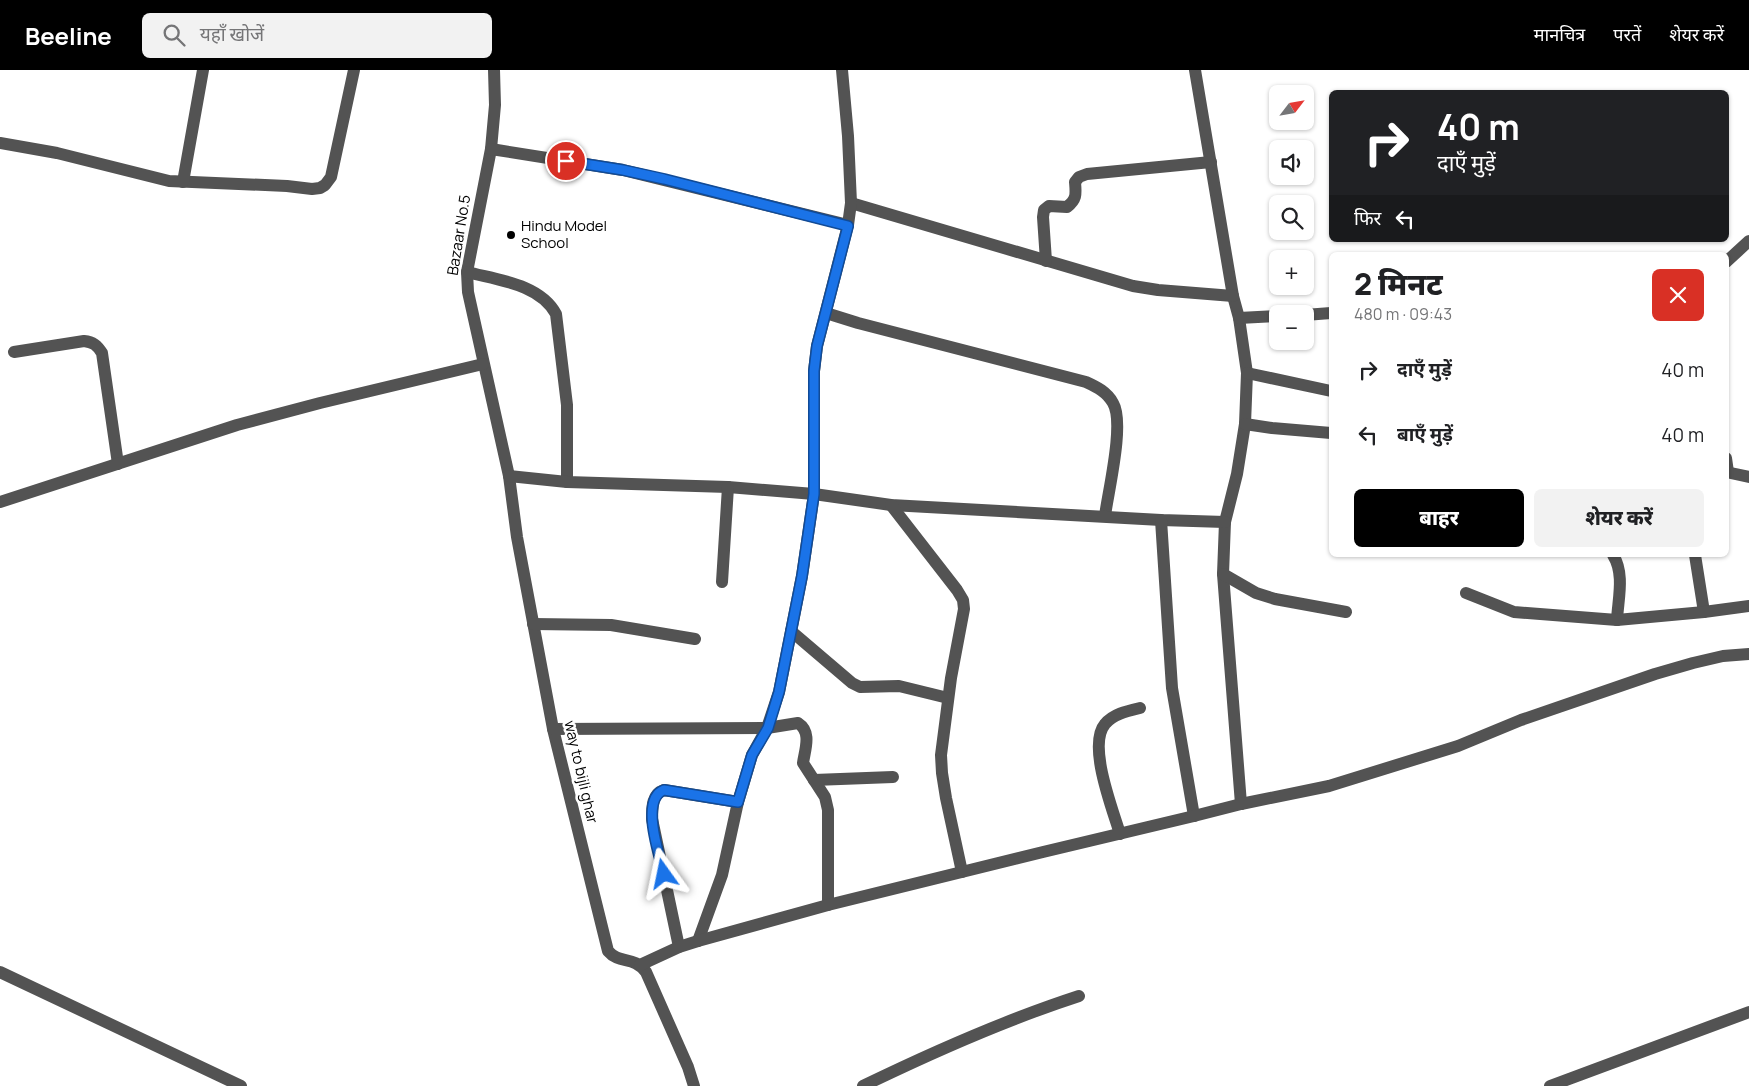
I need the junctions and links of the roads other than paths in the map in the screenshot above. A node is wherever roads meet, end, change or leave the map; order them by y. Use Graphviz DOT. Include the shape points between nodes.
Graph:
graph roads {
  1 [pos="203,70"];
  2 [pos="354,70"];
  3 [pos="494,70"];
  4 [pos="842,70"];
  5 [pos="1195,70"];
  6 [pos="0,142"];
  7 [pos="491,149"];
  8 [pos="1211,162"];
  9 [pos="183,182"];
  10 [pos="852,203"];
  11 [pos="848,226"];
  12 [pos="1749,241"];
  13 [pos="1729,259"];
  14 [pos="1046,261"];
  15 [pos="467,272"];
  16 [pos="1233,296"];
  17 [pos="826,312"];
  18 [pos="1329,313"];
  19 [pos="1314,314"];
  20 [pos="1269,316"];
  21 [pos="1239,318"];
  22 [pos="14,352"];
  23 [pos="483,364"];
  24 [pos="1247,373"];
  25 [pos="1329,391"];
  26 [pos="1245,424"];
  27 [pos="500,432"];
  28 [pos="1329,434"];
  29 [pos="118,464"];
  30 [pos="1729,472"];
  31 [pos="509,476"];
  32 [pos="1749,477"];
  33 [pos="567,482"];
  34 [pos="728,487"];
  35 [pos="814,494"];
  36 [pos="0,502"];
  37 [pos="891,505"];
  38 [pos="1105,516"];
  39 [pos="1161,520"];
  40 [pos="1225,522"];
  41 [pos="1614,557"];
  42 [pos="1695,557"];
  43 [pos="1223,574"];
  44 [pos="722,582"];
  45 [pos="1466,593"];
  46 [pos="1749,606"];
  47 [pos="1346,612"];
  48 [pos="1704,612"];
  49 [pos="1617,620"];
  50 [pos="533,624"];
  51 [pos="791,631"];
  52 [pos="694,639"];
  53 [pos="1749,654"];
  54 [pos="948,698"];
  55 [pos="1140,708"];
  56 [pos="768,728"];
  57 [pos="553,729"];
  58 [pos="894,778"];
  59 [pos="814,780"];
  60 [pos="738,802"];
  61 [pos="1241,804"];
  62 [pos="1194,816"];
  63 [pos="1120,834"];
  64 [pos="962,872"];
  65 [pos="828,905"];
  66 [pos="698,940"];
  67 [pos="679,947"];
  68 [pos="640,964"];
  69 [pos="0,972"];
  70 [pos="1079,996"];
  71 [pos="1749,1012"];
  72 [pos="241,1086"];
  73 [pos="694,1086"];
  74 [pos="863,1086"];
  75 [pos="1550,1086"];
  1 -- 9 [label="street"];
  2 -- 9 [label="street" via="331,177 325,185 312,190"];
  3 -- 7 [label="street, Bazaar No.5"];
  4 -- 10 [label="street"];
  5 -- 8 [label="street"];
  6 -- 9 [label="street"];
  7 -- 11 [label="street" via="623,170"];
  7 -- 15 [label="street, Bazaar No.5"];
  8 -- 14 [label="street" via="1079,177 1075,182 1074,202 1067,207 1050,206 1044,210"];
  8 -- 16 [label="street"];
  10 -- 11 [label="street"];
  10 -- 14 [label="street"];
  11 -- 17 [label="street"];
  12 -- 13 [label="street"];
  14 -- 16 [label="street" via="1133,286"];
  15 -- 23 [label="street, Bazaar No.5"];
  15 -- 33 [label="street" via="530,290 551,304 556,314 567,405"];
  16 -- 21 [label="street"];
  17 -- 35 [label="street" via="814,371"];
  17 -- 38 [label="street" via="1100,388 1114,404 1118,429"];
  18 -- 19 [label="street"];
  20 -- 21 [label="street"];
  21 -- 24 [label="street"];
  22 -- 29 [label="street" via="84,341 97,346 102,352"];
  23 -- 27 [label="street, Bazaar No.5"];
  23 -- 29 [label="street" via="320,402"];
  24 -- 25 [label="street"];
  24 -- 26 [label="street"];
  26 -- 28 [label="street"];
  26 -- 40 [label="street"];
  27 -- 31 [label="street, way to bijli ghar"];
  29 -- 36 [label="street"];
  30 -- 32 [label="street"];
  31 -- 33 [label="street"];
  31 -- 50 [label="street, way to bijli ghar"];
  33 -- 34 [label="street"];
  34 -- 35 [label="street"];
  34 -- 44 [label="street"];
  35 -- 37 [label="street"];
  35 -- 51 [label="street"];
  37 -- 38 [label="street"];
  37 -- 54 [label="street" via="962,600 964,609"];
  38 -- 39 [label="street"];
  39 -- 40 [label="street"];
  39 -- 62 [label="street" via="1172,688"];
  40 -- 43 [label="street"];
  41 -- 49 [label="street" via="1620,572"];
  42 -- 48 [label="street"];
  43 -- 47 [label="street" via="1256,593 1275,599"];
  43 -- 61 [label="street"];
  45 -- 49 [label="street" via="1514,612"];
  46 -- 48 [label="street"];
  48 -- 49 [label="street"];
  50 -- 52 [label="street" via="610,625"];
  50 -- 57 [label="street, way to bijli ghar"];
  51 -- 54 [label="street" via="860,687 892,685"];
  51 -- 56 [label="street"];
  53 -- 61 [label="street" via="1693,662 1440,751 1329,786"];
  54 -- 64 [label="street" via="942,773"];
  55 -- 63 [label="street" via="1112,718 1100,732 1100,764"];
  56 -- 57 [label="street"];
  56 -- 59 [label="street" via="798,723 804,727 807,735 803,763"];
  56 -- 60 [label="street" via="752,755"];
  57 -- 68 [label="street, way to bijli ghar" via="608,951 618,959"];
  58 -- 59 [label="street"];
  59 -- 65 [label="street" via="825,797 828,810"];
  60 -- 66 [label="street" via="722,875"];
  60 -- 67 [label="street" via="664,790 657,792 654,798 652,819"];
  61 -- 62 [label="street"];
  62 -- 63 [label="street"];
  63 -- 64 [label="street"];
  64 -- 65 [label="street"];
  65 -- 66 [label="street"];
  66 -- 67 [label="street"];
  67 -- 68 [label="street"];
  68 -- 73 [label="street"];
  69 -- 72 [label="street"];
  70 -- 74 [label="street" via="1035,1010 920,1058"];
  71 -- 75 [label="street"];
}
